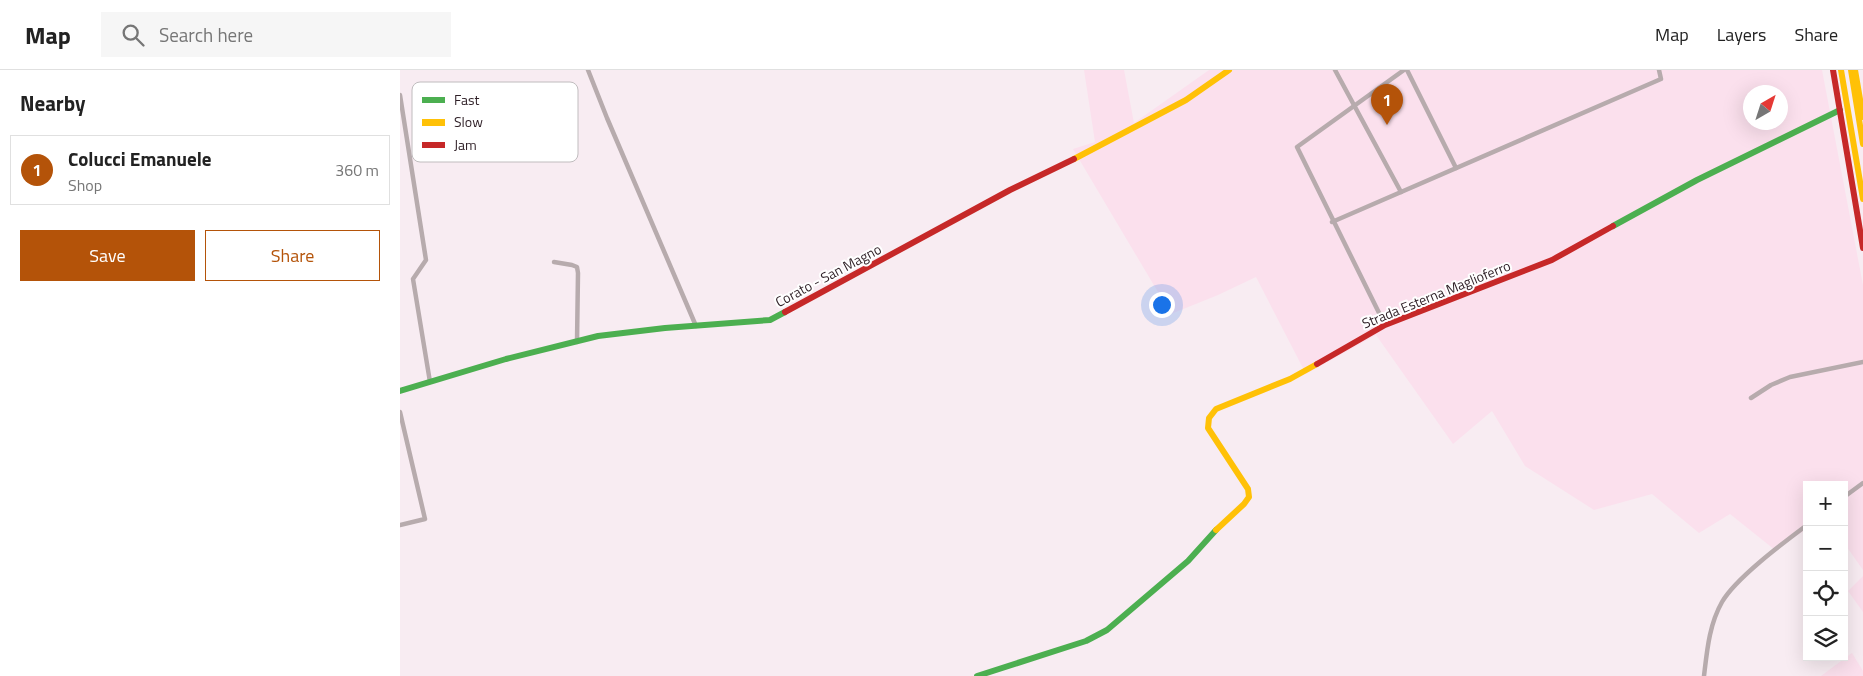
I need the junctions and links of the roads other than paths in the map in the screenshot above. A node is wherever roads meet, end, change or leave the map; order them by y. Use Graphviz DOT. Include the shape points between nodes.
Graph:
graph roads {
  1 [pos="588,70"];
  2 [pos="1229,70"];
  3 [pos="1336,70"];
  4 [pos="1406,70"];
  5 [pos="1659,70"];
  6 [pos="1834,70"];
  7 [pos="1841,70"];
  8 [pos="1850,70"];
  9 [pos="1856,70"];
  10 [pos="1860,86"];
  11 [pos="400,95"];
  12 [pos="1862,102"];
  13 [pos="1355,106"];
  14 [pos="1840,110"];
  15 [pos="1863,117"];
  16 [pos="1863,144"];
  17 [pos="1456,168"];
  18 [pos="1401,192"];
  19 [pos="1863,199"];
  20 [pos="1332,222"];
  21 [pos="1863,248"];
  22 [pos="554,262"];
  23 [pos="696,326"];
  24 [pos="1385,326"];
  25 [pos="577,342"];
  26 [pos="1863,362"];
  27 [pos="430,382"];
  28 [pos="400,391"];
  29 [pos="1751,398"];
  30 [pos="400,412"];
  31 [pos="1863,483"];
  32 [pos="1848,494"];
  33 [pos="400,525"];
  34 [pos="1806,526"];
  35 [pos="977,676"];
  36 [pos="1704,676"];
  1 -- 23 [label="street"];
  2 -- 23 [label="main road, Corato - San Magno" via="1186,100 1010,190 770,320"];
  3 -- 13 [label="street"];
  4 -- 13 [label="street"];
  4 -- 17 [label="street"];
  5 -- 17 [label="street" via="1661,79"];
  6 -- 14 [label="main road"];
  7 -- 19 [label="main road"];
  8 -- 16 [label="main road"];
  9 -- 10 [label="main road"];
  10 -- 12 [label="main road"];
  11 -- 27 [label="street" via="426,260 413,279"];
  12 -- 15 [label="main road"];
  13 -- 18 [label="street"];
  13 -- 20 [label="street" via="1297,148"];
  14 -- 21 [label="main road"];
  14 -- 24 [label="main road, Strada Esterna Maglioferro" via="1698,180 1552,260"];
  17 -- 18 [label="street"];
  18 -- 20 [label="street"];
  20 -- 24 [label="street"];
  22 -- 25 [label="street" via="577,267"];
  23 -- 25 [label="main road, Corato - San Magno" via="617,334"];
  24 -- 35 [label="main road, Strada Esterna Maglioferro" via="1290,379 1216,409 1210,415 1208,428 1249,495 1188,561 1107,630 1086,641"];
  25 -- 27 [label="main road, Corato - San Magno"];
  26 -- 29 [label="street" via="1790,377"];
  27 -- 28 [label="main road, Corato - San Magno"];
  30 -- 33 [label="street" via="425,519"];
  31 -- 32 [label="street"];
  34 -- 36 [label="street" via="1742,579 1722,602 1708,638"];
}
